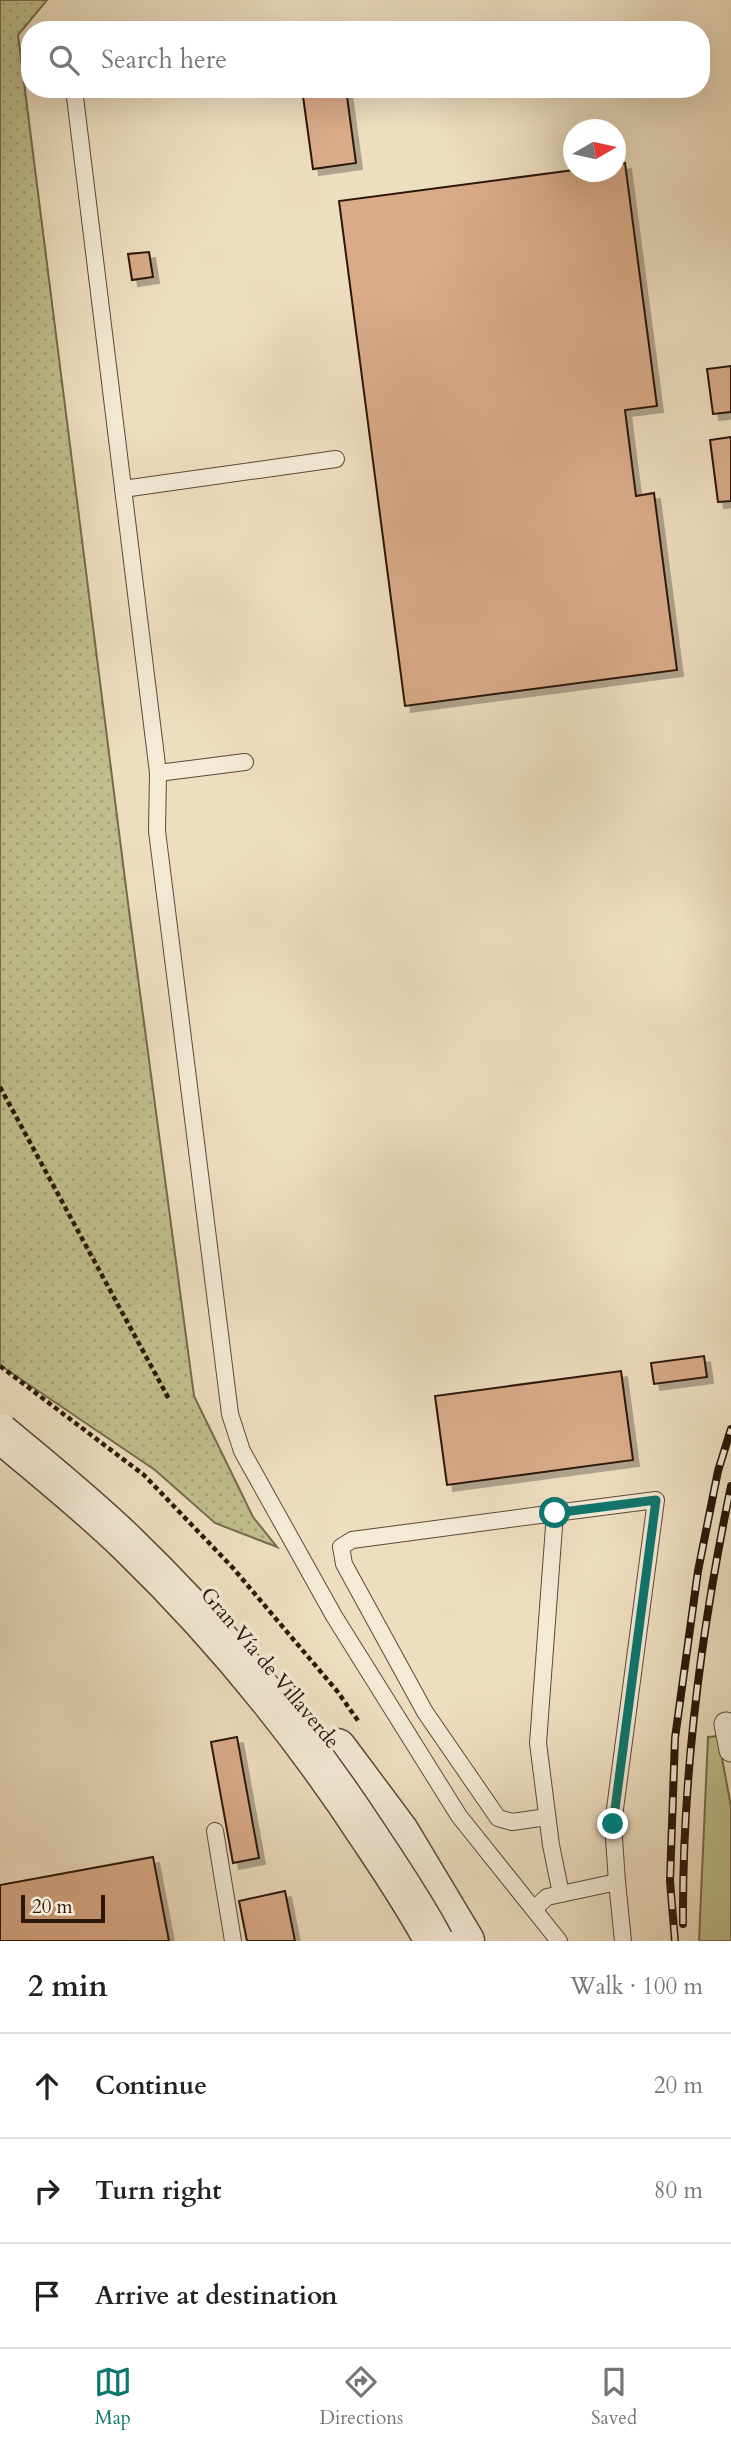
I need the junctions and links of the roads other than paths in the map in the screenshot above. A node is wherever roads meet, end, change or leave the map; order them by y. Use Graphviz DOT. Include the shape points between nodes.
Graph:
graph roads {
  1 [pos="75,98"];
  2 [pos="336,459"];
  3 [pos="123,489"];
  4 [pos="245,762"];
  5 [pos="158,773"];
  6 [pos="0,1405"];
  7 [pos="0,1433"];
  8 [pos="555,1513"];
  9 [pos="726,1724"];
  10 [pos="731,1750"];
  11 [pos="547,1817"];
  12 [pos="215,1831"];
  13 [pos="617,1882"];
  14 [pos="561,1894"];
  15 [pos="534,1909"];
  16 [pos="233,1941"];
  17 [pos="434,1941"];
  18 [pos="465,1941"];
  19 [pos="559,1941"];
  20 [pos="623,1941"];
  1 -- 3 [label="lane"];
  2 -- 3 [label="lane"];
  3 -- 5 [label="lane"];
  4 -- 5 [label="lane"];
  5 -- 15 [label="lane" via="158,831 230,1414 242,1451 334,1616 459,1816"];
  6 -- 18 [label="street, Gran Vía de Villaverde" via="143,1524 238,1624 399,1831"];
  7 -- 17 [label="street, Gran Vía de Villaverde, bridge" via="127,1542 235,1657 346,1801"];
  8 -- 11 [label="lane" via="538,1743"];
  8 -- 11 [label="lane" via="352,1540 341,1547 344,1564 425,1712 498,1818 512,1822"];
  8 -- 13 [label="lane" via="656,1500 613,1824"];
  9 -- 10 [label="street"];
  11 -- 14 [label="lane"];
  12 -- 16 [label="lane"];
  13 -- 14 [label="lane"];
  13 -- 20 [label="lane"];
  14 -- 15 [label="lane" via="547,1897"];
  15 -- 19 [label="lane"];
}
